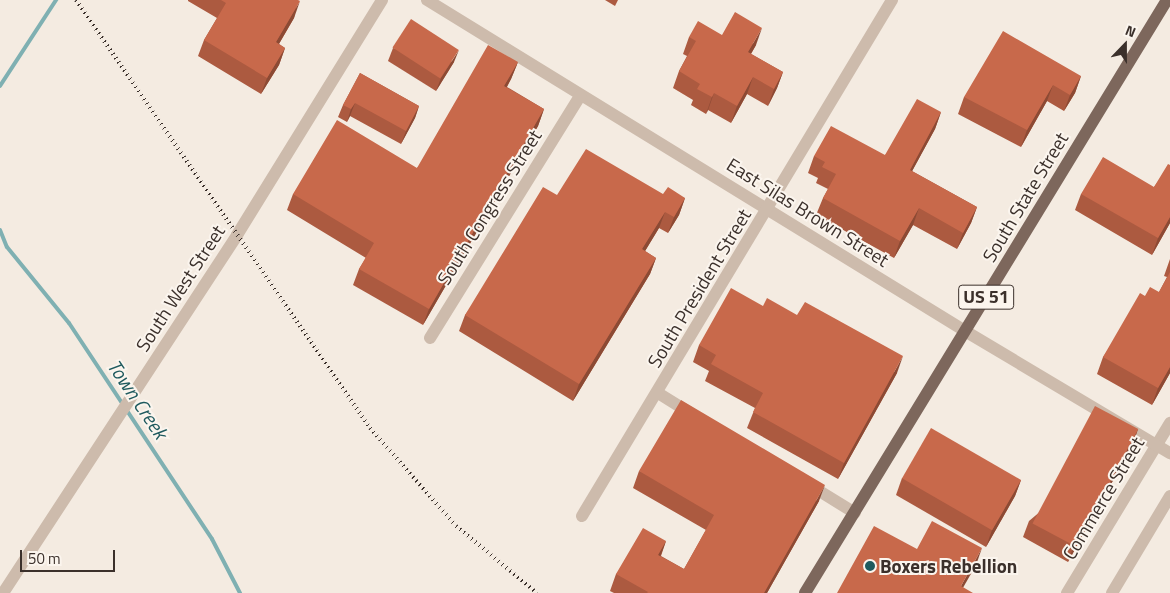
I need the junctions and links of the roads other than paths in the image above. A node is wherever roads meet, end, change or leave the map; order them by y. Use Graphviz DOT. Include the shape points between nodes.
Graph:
graph roads {
  1 [pos="382,0"];
  2 [pos="428,0"];
  3 [pos="892,0"];
  4 [pos="1167,0"];
  5 [pos="580,96"];
  6 [pos="769,209"];
  7 [pos="965,332"];
  8 [pos="430,338"];
  9 [pos="658,393"];
  10 [pos="708,423"];
  11 [pos="1170,423"];
  12 [pos="1157,445"];
  13 [pos="1170,453"];
  14 [pos="798,478"];
  15 [pos="1170,496"];
  16 [pos="855,514"];
  17 [pos="582,516"];
  18 [pos="3,593"];
  19 [pos="805,593"];
  20 [pos="1067,593"];
  21 [pos="1112,593"];
  1 -- 18 [label="street, South West Street"];
  2 -- 5 [label="street, East Silas Brown Street"];
  3 -- 6 [label="street, South President Street"];
  4 -- 7 [label="main road, South State Street / US 51"];
  5 -- 6 [label="street, East Silas Brown Street"];
  5 -- 8 [label="street, South Congress Street"];
  6 -- 7 [label="street, East Silas Brown Street"];
  6 -- 9 [label="street, South President Street"];
  7 -- 12 [label="street, East Silas Brown Street"];
  7 -- 16 [label="main road, South State Street / US 51"];
  9 -- 10 [label="street"];
  9 -- 17 [label="street, South President Street"];
  11 -- 12 [label="street, Commerce Street"];
  12 -- 13 [label="street, East Silas Brown Street"];
  12 -- 20 [label="street, Commerce Street"];
  14 -- 16 [label="street"];
  15 -- 21 [label="street"];
  16 -- 19 [label="main road, South State Street / US 51"];
}
